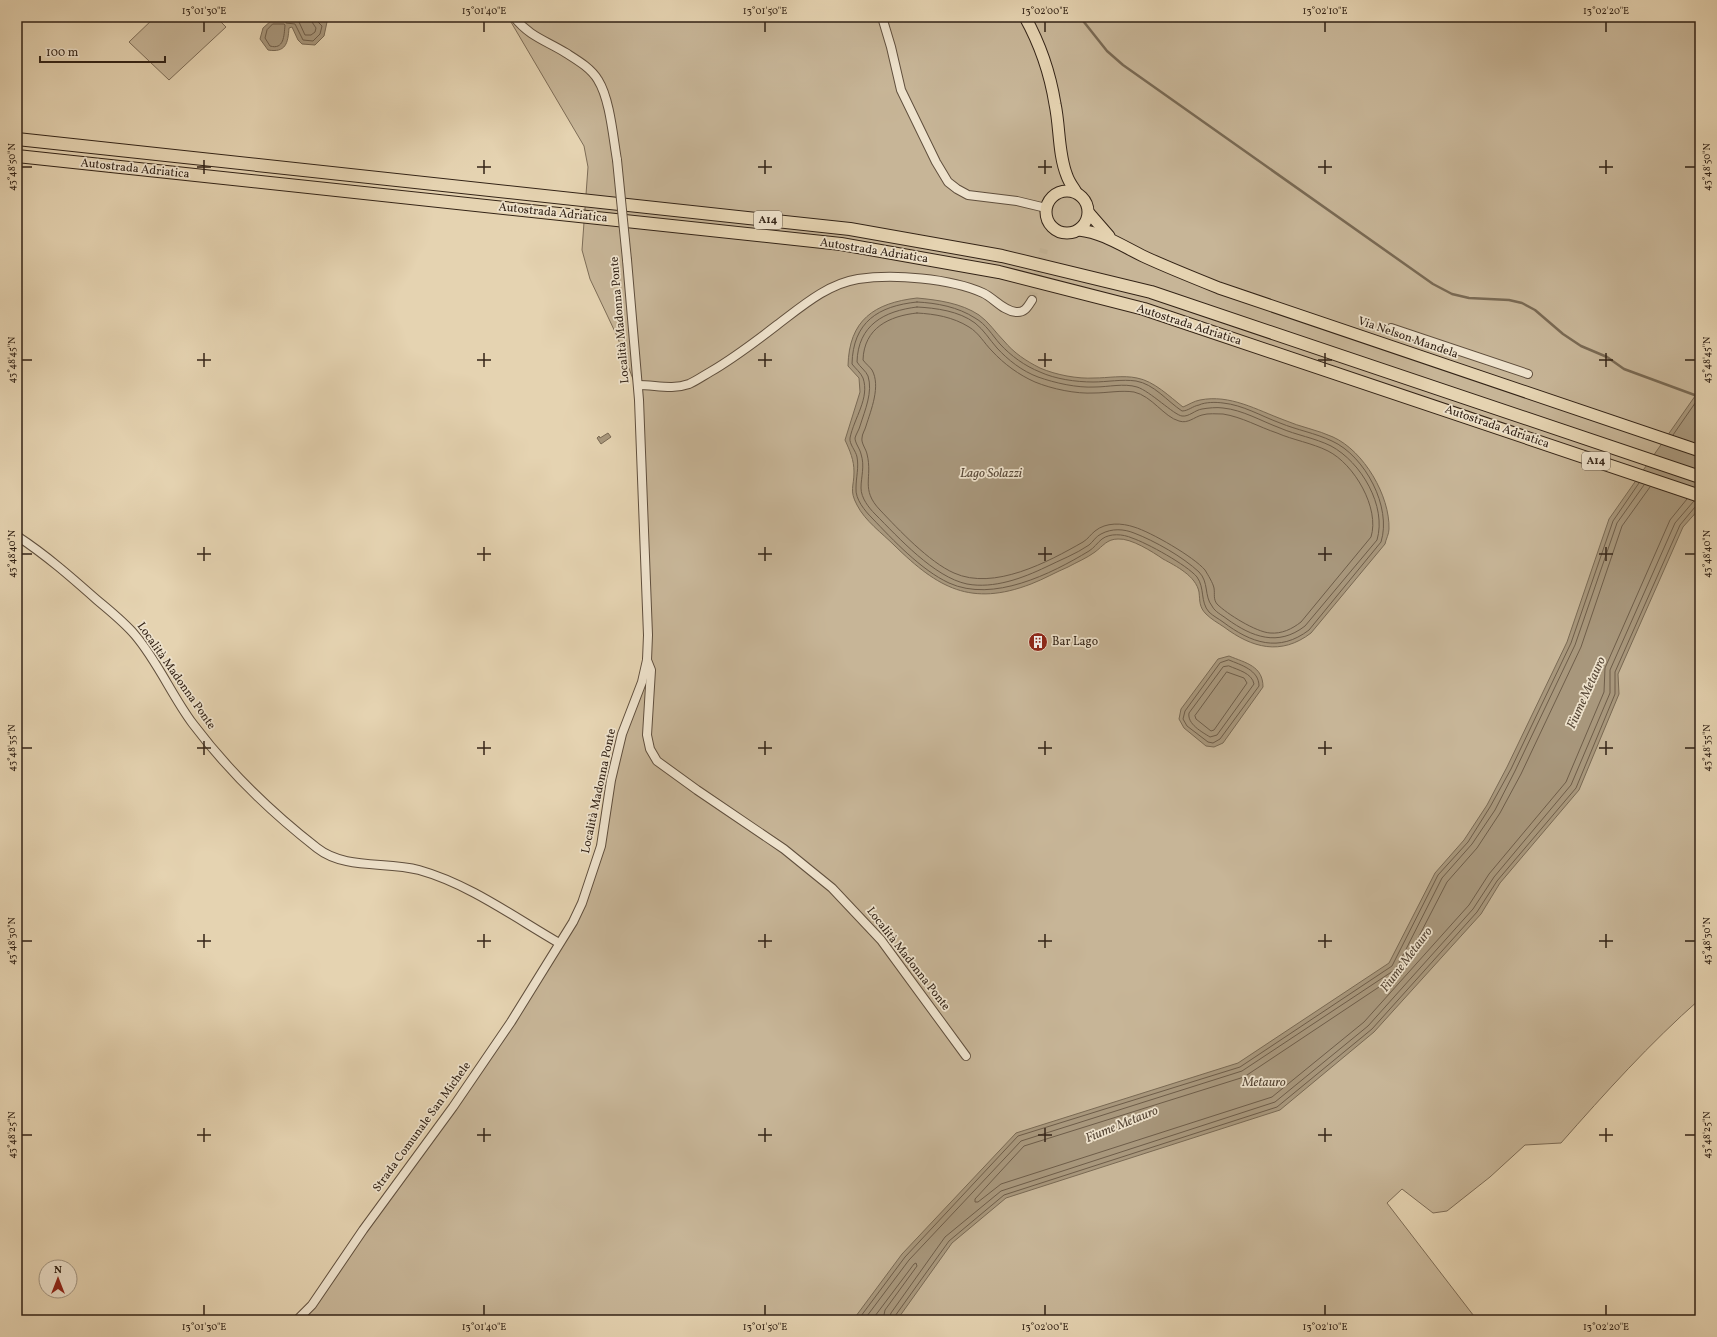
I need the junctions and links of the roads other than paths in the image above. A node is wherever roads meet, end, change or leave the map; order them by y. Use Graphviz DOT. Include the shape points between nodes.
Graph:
graph roads {
  1 [pos="882,17"];
  2 [pos="1025,17"];
  3 [pos="516,20"];
  4 [pos="17,139"];
  5 [pos="17,156"];
  6 [pos="1063,161"];
  7 [pos="1076,192"];
  8 [pos="1056,194"];
  9 [pos="1046,208"];
  10 [pos="1089,213"];
  11 [pos="1079,230"];
  12 [pos="1112,239"];
  13 [pos="1032,300"];
  14 [pos="1391,328"];
  15 [pos="1528,374"];
  16 [pos="638,385"];
  17 [pos="1700,451"];
  18 [pos="1700,477"];
  19 [pos="1700,496"];
  20 [pos="17,536"];
  21 [pos="647,660"];
  22 [pos="559,943"];
  23 [pos="966,1056"];
  24 [pos="297,1320"];
  1 -- 9 [label="street" via="901,90 948,182 968,195 1017,201"];
  2 -- 6 [label="main road" via="1046,62"];
  3 -- 16 [label="street, Località Madonna Ponte, bridge" via="536,38 565,52 587,68 598,80 605,98 617,160"];
  4 -- 18 [label="highway, Autostrada Adriatica / A14" via="850,229 994,255 1151,292"];
  5 -- 19 [label="highway, Autostrada Adriatica / A14" via="841,244 999,272 1144,309"];
  6 -- 7 [label="main road" via="1067,177"];
  6 -- 8 [label="main road"];
  7 -- 8 [label="main road" via="1066,190"];
  7 -- 10 [label="main road" via="1087,203"];
  8 -- 9 [label="main road"];
  9 -- 11 [label="main road" via="1047,219 1053,228 1063,233"];
  10 -- 11 [label="main road" via="1086,223"];
  10 -- 12 [label="main road, Via Nelson Mandela"];
  11 -- 12 [label="main road, Via Nelson Mandela"];
  12 -- 17 [label="main road, Via Nelson Mandela" via="1173,270 1220,288"];
  13 -- 16 [label="street" via="1024,311 1009,311 983,293 955,284 920,279 857,279 827,290 734,358 689,384 668,388"];
  14 -- 15 [label="street"];
  16 -- 21 [label="street, Località Madonna Ponte"];
  20 -- 22 [label="street, Località Madonna Ponte" via="66,572 131,630 193,724 215,751 279,816 319,850 347,861 418,870 452,883 494,903"];
  21 -- 22 [label="street, Località Madonna Ponte" via="642,682 620,741 601,846 582,903"];
  21 -- 23 [label="street, Località Madonna Ponte" via="651,670 647,735 650,749 657,760 784,849 832,888 881,940"];
  22 -- 24 [label="street, Strada Comunale San Michele" via="511,1022 453,1107 312,1305"];
}
